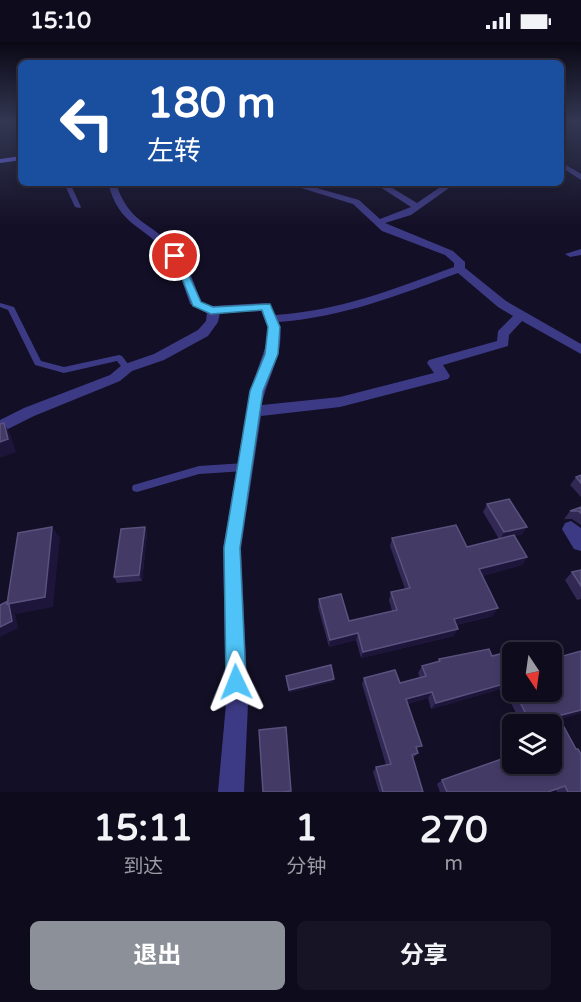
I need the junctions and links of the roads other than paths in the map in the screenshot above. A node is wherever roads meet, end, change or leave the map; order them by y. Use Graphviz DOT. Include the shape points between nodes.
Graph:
graph roads {
  1 [pos="18,158"];
  2 [pos="0,161"];
  3 [pos="564,166"];
  4 [pos="581,178"];
  5 [pos="68,186"];
  6 [pos="113,186"];
  7 [pos="301,186"];
  8 [pos="383,186"];
  9 [pos="448,186"];
  10 [pos="78,207"];
  11 [pos="417,207"];
  12 [pos="380,222"];
  13 [pos="459,269"];
  14 [pos="0,305"];
  15 [pos="214,310"];
  16 [pos="520,316"];
  17 [pos="272,319"];
  18 [pos="581,350"];
  19 [pos="127,368"];
  20 [pos="254,411"];
  21 [pos="0,428"];
  22 [pos="245,467"];
  23 [pos="138,488"];
  24 [pos="231,792"];
  1 -- 2 [label="main road"];
  3 -- 4 [label="street"];
  5 -- 10 [label="lane"];
  6 -- 15 [label="street" via="126,218 169,248 196,304"];
  7 -- 12 [label="street" via="347,198 364,206"];
  8 -- 11 [label="street"];
  9 -- 11 [label="street"];
  11 -- 12 [label="street"];
  12 -- 13 [label="street" via="391,231 449,253 460,262"];
  13 -- 16 [label="street"];
  13 -- 17 [label="street" via="361,305 318,315"];
  14 -- 19 [label="lane" via="11,309 38,363 64,370 119,358"];
  15 -- 17 [label="street" via="266,307"];
  15 -- 19 [label="street" via="212,322 203,333 159,357"];
  16 -- 18 [label="street"];
  16 -- 20 [label="street" via="503,334 503,343 434,363 443,376 340,402"];
  17 -- 20 [label="street" via="273,345"];
  19 -- 21 [label="street" via="109,380"];
  20 -- 22 [label="street"];
  22 -- 23 [label="lane" via="199,470"];
  22 -- 24 [label="street" via="232,548 237,704"];
}
